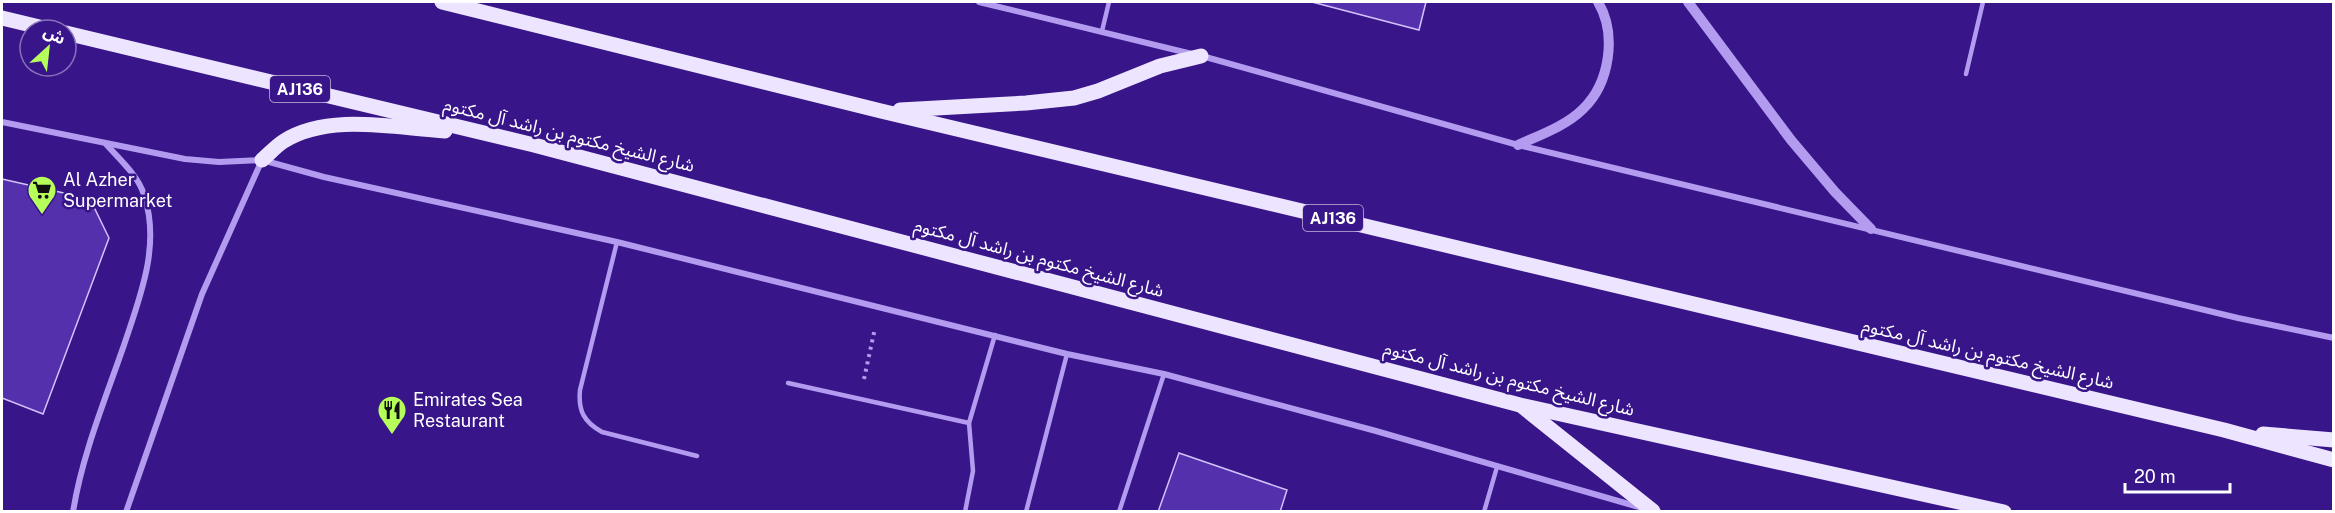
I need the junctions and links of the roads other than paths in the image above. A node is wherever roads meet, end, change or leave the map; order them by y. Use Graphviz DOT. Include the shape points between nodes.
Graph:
graph roads {
  1 [pos="442,2"];
  2 [pos="979,2"];
  3 [pos="1109,2"];
  4 [pos="1598,2"];
  5 [pos="1688,2"];
  6 [pos="1983,2"];
  7 [pos="2,18"];
  8 [pos="18,22"];
  9 [pos="1102,31"];
  10 [pos="78,36"];
  11 [pos="1201,56"];
  12 [pos="1966,74"];
  13 [pos="881,111"];
  14 [pos="2,122"];
  15 [pos="481,132"];
  16 [pos="106,143"];
  17 [pos="1518,145"];
  18 [pos="262,159"];
  19 [pos="1871,229"];
  20 [pos="617,242"];
  21 [pos="995,335"];
  22 [pos="2334,338"];
  23 [pos="1067,354"];
  24 [pos="1164,374"];
  25 [pos="788,383"];
  26 [pos="1520,405"];
  27 [pos="969,423"];
  28 [pos="2224,430"];
  29 [pos="2334,440"];
  30 [pos="697,456"];
  31 [pos="2334,460"];
  32 [pos="1497,467"];
  33 [pos="1654,511"];
  34 [pos="74,512"];
  35 [pos="126,512"];
  36 [pos="965,512"];
  37 [pos="1026,512"];
  38 [pos="1119,512"];
  39 [pos="1484,512"];
  40 [pos="2004,512"];
  1 -- 13 [label="main road, شارع الشيخ مكتوم بن راشد آل مكتوم / AJ136"];
  2 -- 9 [label="street"];
  3 -- 9 [label="lane"];
  4 -- 17 [label="street" via="1605,12 1610,46 1603,80 1584,109 1556,128"];
  5 -- 19 [label="street" via="1791,140"];
  6 -- 12 [label="lane"];
  7 -- 8 [label="main road"];
  9 -- 11 [label="street"];
  10 -- 15 [label="main road, شارع الشيخ مكتوم بن راشد آل مكتوم / AJ136"];
  11 -- 13 [label="main road" via="1160,66 1074,98"];
  11 -- 17 [label="street"];
  13 -- 28 [label="main road, شارع الشيخ مكتوم بن راشد آل مكتوم / AJ136"];
  14 -- 16 [label="street"];
  15 -- 18 [label="main road" via="347,125 315,128 284,141"];
  15 -- 26 [label="main road, شارع الشيخ مكتوم بن راشد آل مكتوم / AJ136"];
  16 -- 18 [label="street" via="184,159"];
  16 -- 34 [label="street" via="144,192 151,221 150,255 140,297 86,459"];
  17 -- 19 [label="street"];
  18 -- 20 [label="street" via="324,177"];
  18 -- 35 [label="street" via="202,294"];
  19 -- 22 [label="street"];
  20 -- 21 [label="street"];
  20 -- 30 [label="lane" via="580,390 583,416 602,432"];
  21 -- 23 [label="street"];
  21 -- 27 [label="lane"];
  23 -- 24 [label="street"];
  23 -- 37 [label="lane"];
  24 -- 32 [label="street"];
  24 -- 38 [label="lane"];
  25 -- 27 [label="lane"];
  26 -- 33 [label="main road"];
  26 -- 40 [label="main road, شارع الشيخ مكتوم بن راشد آل مكتوم / AJ136"];
  27 -- 36 [label="lane" via="973,471"];
  28 -- 29 [label="main road"];
  28 -- 31 [label="main road, شارع الشيخ مكتوم بن راشد آل مكتوم / AJ136"];
  32 -- 33 [label="street"];
  32 -- 39 [label="lane"];
}
